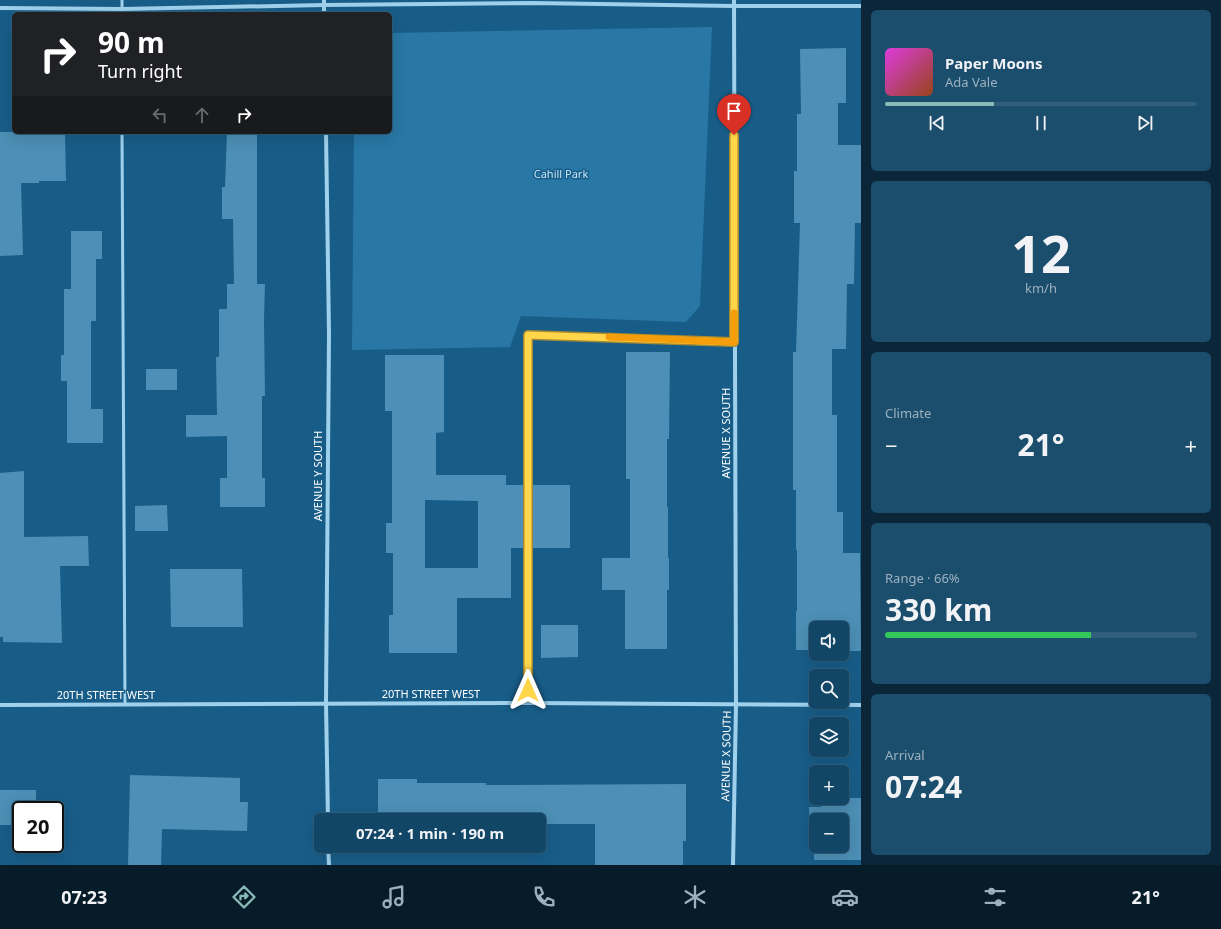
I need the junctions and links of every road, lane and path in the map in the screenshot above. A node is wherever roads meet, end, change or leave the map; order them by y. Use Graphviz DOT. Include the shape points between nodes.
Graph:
graph roads {
  1 [pos="122,0"];
  2 [pos="734,0"];
  3 [pos="324,2"];
  4 [pos="532,2"];
  5 [pos="734,6"];
  6 [pos="861,6"];
  7 [pos="0,8"];
  8 [pos="122,12"];
  9 [pos="122,134"];
  10 [pos="326,134"];
  11 [pos="734,342"];
  12 [pos="326,703"];
  13 [pos="528,703"];
  14 [pos="125,704"];
  15 [pos="0,705"];
  16 [pos="736,705"];
  17 [pos="861,705"];
  18 [pos="328,813"];
  19 [pos="328,853"];
  20 [pos="329,865"];
  21 [pos="733,865"];
  1 -- 8 [label="lane"];
  2 -- 5 [label="street, AVENUE X SOUTH"];
  3 -- 4 [label="street"];
  3 -- 8 [label="street"];
  4 -- 5 [label="street"];
  5 -- 6 [label="street"];
  5 -- 11 [label="street, AVENUE X SOUTH"];
  7 -- 8 [label="street"];
  9 -- 14 [label="lane"];
  10 -- 12 [label="street, AVENUE Y SOUTH" via="329,342"];
  11 -- 13 [label="lane" via="528,335"];
  11 -- 16 [label="street, AVENUE X SOUTH"];
  12 -- 13 [label="street, 20TH STREET WEST"];
  12 -- 14 [label="street, 20TH STREET WEST"];
  12 -- 18 [label="street, AVENUE Y SOUTH"];
  13 -- 16 [label="street, 20TH STREET WEST"];
  14 -- 15 [label="street, 20TH STREET WEST"];
  16 -- 17 [label="street, 20TH STREET WEST"];
  16 -- 21 [label="street, AVENUE X SOUTH"];
  19 -- 20 [label="street"];
}
